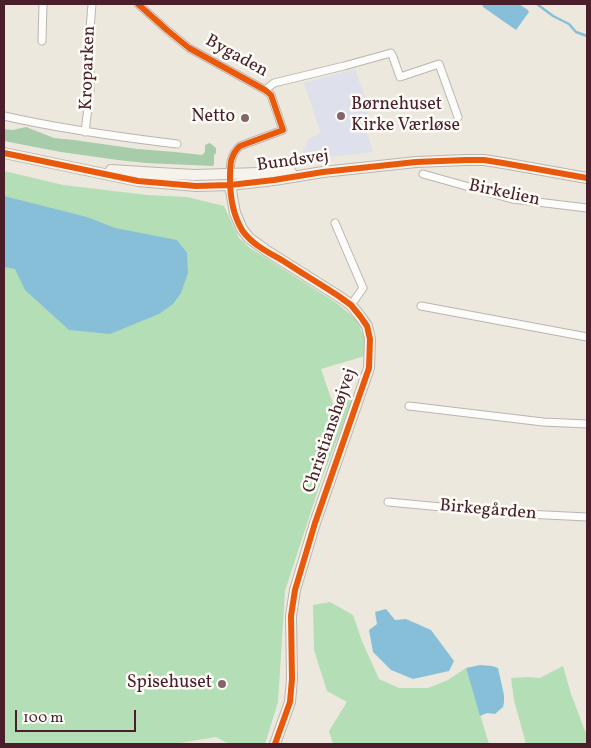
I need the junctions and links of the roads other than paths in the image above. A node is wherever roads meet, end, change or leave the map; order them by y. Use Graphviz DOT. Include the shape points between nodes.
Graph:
graph roads {
  1 [pos="43,4"];
  2 [pos="92,4"];
  3 [pos="138,4"];
  4 [pos="42,41"];
  5 [pos="265,90"];
  6 [pos="4,116"];
  7 [pos="458,116"];
  8 [pos="85,132"];
  9 [pos="178,144"];
  10 [pos="4,154"];
  11 [pos="70,166"];
  12 [pos="323,172"];
  13 [pos="230,174"];
  14 [pos="422,174"];
  15 [pos="587,178"];
  16 [pos="230,185"];
  17 [pos="587,208"];
  18 [pos="335,223"];
  19 [pos="351,305"];
  20 [pos="421,306"];
  21 [pos="587,337"];
  22 [pos="409,406"];
  23 [pos="587,424"];
  24 [pos="388,502"];
  25 [pos="587,517"];
  26 [pos="275,744"];
  1 -- 4 [label="street"];
  2 -- 8 [label="street, Kroparken" via="90,91"];
  3 -- 5 [label="street, Bygaden" via="189,48"];
  5 -- 7 [label="street" via="274,83 390,52 400,77 439,64"];
  5 -- 13 [label="street, Bygaden" via="270,95 283,130 240,146 232,156"];
  6 -- 8 [label="street, Kroparken"];
  8 -- 9 [label="street, Kroparken"];
  10 -- 11 [label="street, Bundsvej"];
  11 -- 13 [label="street, Bundsvej" via="158,174"];
  11 -- 16 [label="street, Bundsvej" via="138,181"];
  12 -- 13 [label="street, Bundsvej"];
  12 -- 15 [label="street, Bundsvej" via="416,162 484,160"];
  12 -- 16 [label="street, Bundsvej"];
  13 -- 16 [label="street, Bygaden"];
  14 -- 17 [label="street, Birkelien" via="512,199"];
  16 -- 19 [label="street, Christianshøjvej" via="235,213 249,238"];
  18 -- 19 [label="street" via="363,288"];
  19 -- 26 [label="street, Christianshøjvej" via="367,326 369,368 317,516 295,590 291,616 290,702"];
  20 -- 21 [label="street"];
  22 -- 23 [label="street"];
  24 -- 25 [label="street, Birkegården"];
}
